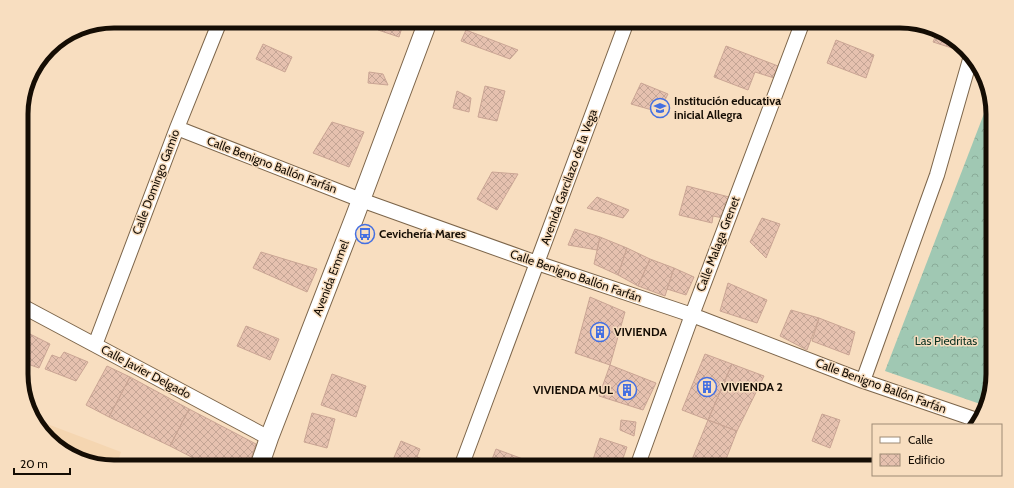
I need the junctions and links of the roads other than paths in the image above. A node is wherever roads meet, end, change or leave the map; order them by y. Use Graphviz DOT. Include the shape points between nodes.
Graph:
graph roads {
  1 [pos="217,28"];
  2 [pos="425,28"];
  3 [pos="624,28"];
  4 [pos="800,28"];
  5 [pos="969,63"];
  6 [pos="177,128"];
  7 [pos="361,200"];
  8 [pos="537,263"];
  9 [pos="28,309"];
  10 [pos="692,315"];
  11 [pos="95,345"];
  12 [pos="863,381"];
  13 [pos="973,419"];
  14 [pos="269,438"];
  15 [pos="261,460"];
  16 [pos="464,460"];
  17 [pos="640,460"];
  1 -- 6 [label="street, Calle Domingo Gamio"];
  2 -- 7 [label="street, Avenida Emmel"];
  3 -- 8 [label="street, Avenida Garcilazo de la Vega"];
  4 -- 10 [label="street, Calle Malaga Grenet"];
  5 -- 12 [label="street" via="937,175"];
  6 -- 7 [label="street, Calle Benigno Ballón Farfán"];
  6 -- 11 [label="street, Calle Domingo Gamio"];
  7 -- 8 [label="street, Calle Benigno Ballón Farfán"];
  7 -- 14 [label="street, Avenida Emmel"];
  8 -- 10 [label="street, Calle Benigno Ballón Farfán"];
  8 -- 16 [label="street, Avenida Garcilazo de la Vega"];
  9 -- 11 [label="street, Calle Javier Delgado"];
  10 -- 12 [label="street, Calle Benigno Ballón Farfán"];
  10 -- 17 [label="street, Calle Malaga Grenet"];
  11 -- 14 [label="street, Calle Javier Delgado"];
  12 -- 13 [label="street, Calle Benigno Ballón Farfán"];
  14 -- 15 [label="street, Avenida Emmel"];
}
